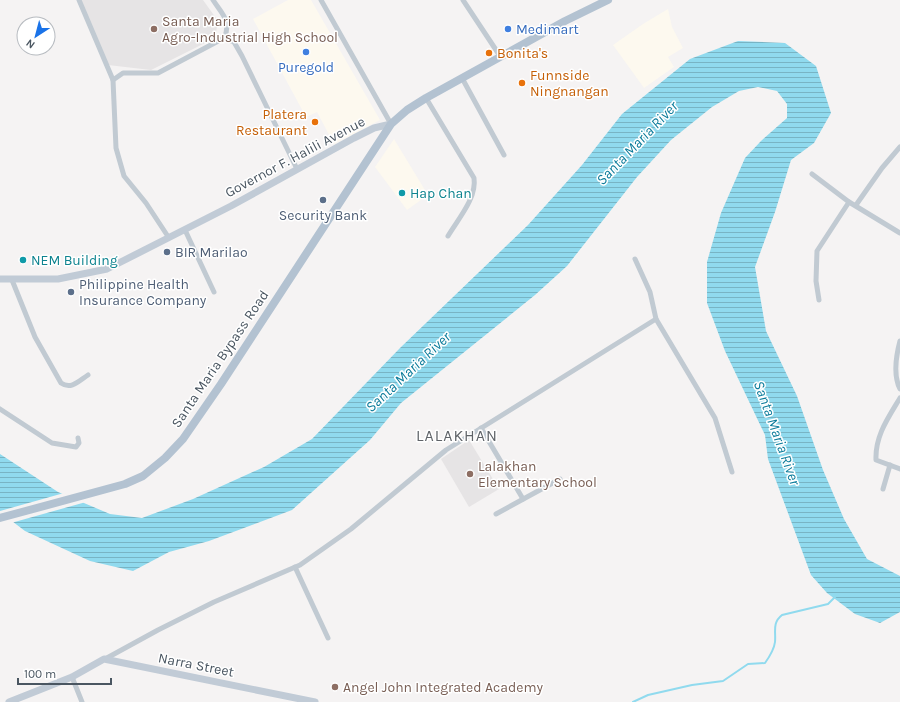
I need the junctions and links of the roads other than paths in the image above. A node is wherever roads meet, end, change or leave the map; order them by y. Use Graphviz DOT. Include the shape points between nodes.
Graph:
graph roads {
  1 [pos="78,0"];
  2 [pos="213,0"];
  3 [pos="321,0"];
  4 [pos="463,0"];
  5 [pos="605,1"];
  6 [pos="224,38"];
  7 [pos="500,56"];
  8 [pos="462,78"];
  9 [pos="113,80"];
  10 [pos="426,98"];
  11 [pos="391,124"];
  12 [pos="900,147"];
  13 [pos="504,156"];
  14 [pos="297,169"];
  15 [pos="812,174"];
  16 [pos="849,202"];
  17 [pos="856,205"];
  18 [pos="185,230"];
  19 [pos="900,232"];
  20 [pos="448,236"];
  21 [pos="169,238"];
  22 [pos="635,259"];
  23 [pos="0,279"];
  24 [pos="12,280"];
  25 [pos="214,292"];
  26 [pos="819,300"];
  27 [pos="656,319"];
  28 [pos="900,341"];
  29 [pos="88,375"];
  30 [pos="900,389"];
  31 [pos="900,398"];
  32 [pos="0,409"];
  33 [pos="481,428"];
  34 [pos="78,438"];
  35 [pos="890,465"];
  36 [pos="900,469"];
  37 [pos="732,472"];
  38 [pos="560,479"];
  39 [pos="883,489"];
  40 [pos="523,499"];
  41 [pos="496,514"];
  42 [pos="0,518"];
  43 [pos="295,567"];
  44 [pos="328,638"];
  45 [pos="104,660"];
  46 [pos="72,677"];
  47 [pos="8,702"];
  48 [pos="82,702"];
  49 [pos="315,702"];
  1 -- 9 [label="street"];
  2 -- 6 [label="street" via="228,23"];
  3 -- 11 [label="street"];
  4 -- 7 [label="street"];
  5 -- 7 [label="main road, Governor F. Halili Avenue"];
  6 -- 9 [label="street" via="158,73 123,73"];
  6 -- 14 [label="street" via="234,42 242,56"];
  7 -- 8 [label="main road, Governor F. Halili Avenue"];
  8 -- 10 [label="main road, Governor F. Halili Avenue"];
  8 -- 13 [label="street"];
  9 -- 21 [label="street" via="116,148 124,176"];
  10 -- 11 [label="main road, Governor F. Halili Avenue"];
  10 -- 20 [label="street" via="474,178 475,187 471,197"];
  11 -- 14 [label="main road, Governor F. Halili Avenue" via="374,128"];
  11 -- 42 [label="main road, Santa Maria Bypass Road" via="221,384 183,439 165,458 143,476 124,484"];
  12 -- 17 [label="street"];
  14 -- 18 [label="main road, Governor F. Halili Avenue"];
  15 -- 16 [label="street"];
  16 -- 17 [label="street"];
  16 -- 26 [label="street" via="817,251 816,281"];
  17 -- 19 [label="street" via="884,225"];
  18 -- 21 [label="main road, Governor F. Halili Avenue"];
  18 -- 25 [label="street"];
  21 -- 24 [label="main road, Governor F. Halili Avenue" via="94,273 58,279"];
  22 -- 27 [label="street" via="650,292"];
  23 -- 24 [label="main road, Governor F. Halili Avenue"];
  24 -- 29 [label="street" via="35,337 62,383 72,386"];
  27 -- 33 [label="street"];
  27 -- 37 [label="street" via="715,418"];
  28 -- 30 [label="street" via="897,354 897,383"];
  31 -- 35 [label="street" via="876,446 876,460"];
  32 -- 34 [label="street" via="52,443 76,447 79,443"];
  33 -- 40 [label="street"];
  33 -- 43 [label="street" via="446,450 351,530"];
  35 -- 36 [label="street"];
  35 -- 39 [label="street"];
  38 -- 40 [label="street"];
  40 -- 41 [label="street"];
  43 -- 44 [label="street"];
  43 -- 45 [label="street" via="214,602"];
  45 -- 46 [label="main road"];
  45 -- 49 [label="main road, Narra Street"];
  46 -- 47 [label="main road"];
  46 -- 48 [label="street"];
}
